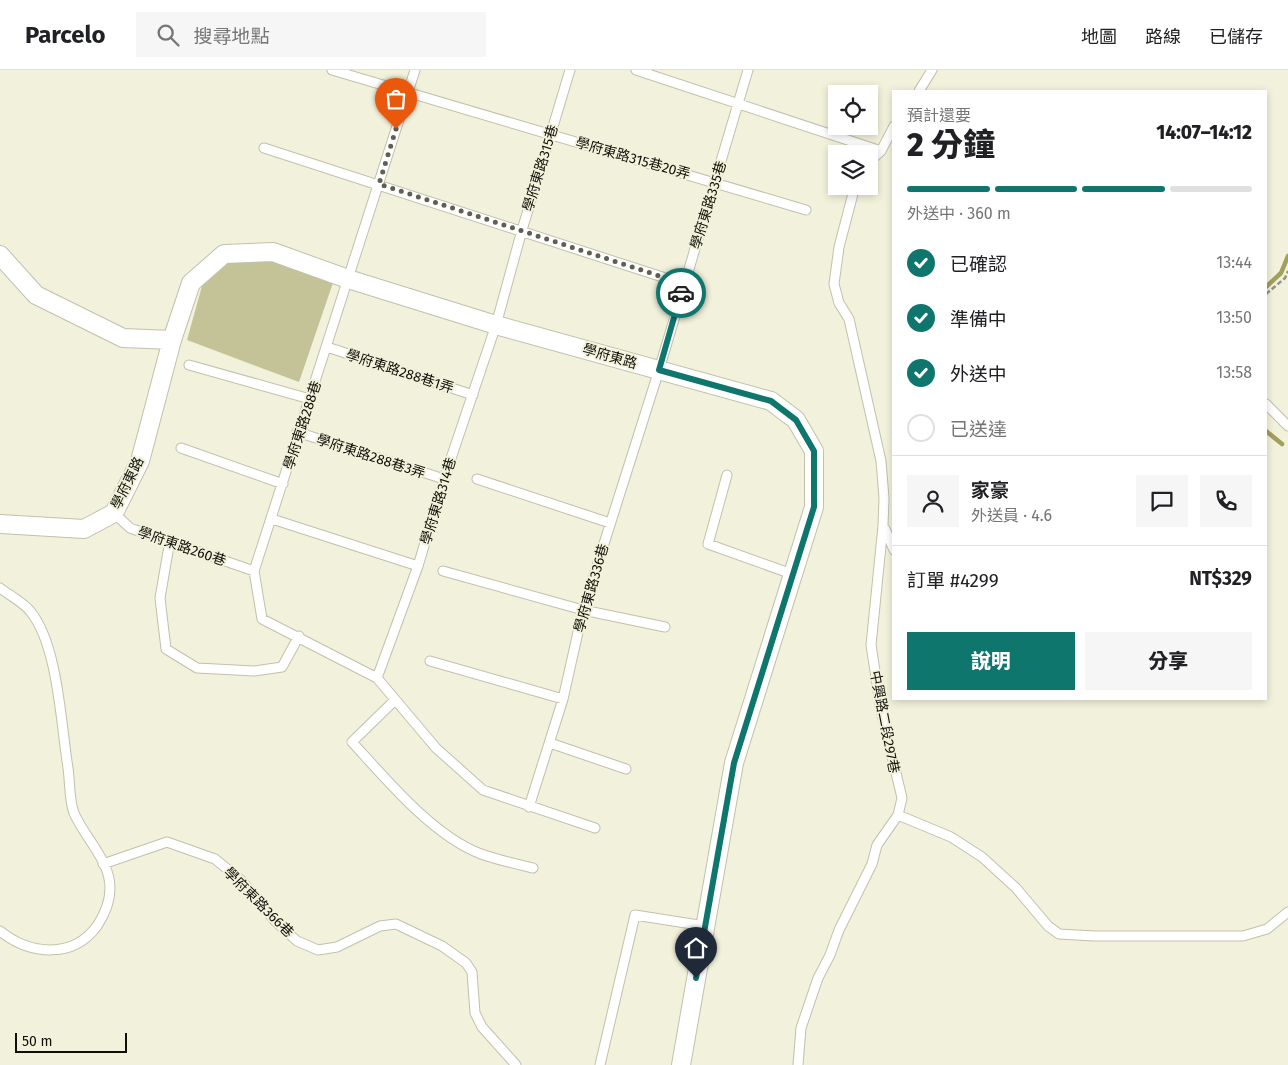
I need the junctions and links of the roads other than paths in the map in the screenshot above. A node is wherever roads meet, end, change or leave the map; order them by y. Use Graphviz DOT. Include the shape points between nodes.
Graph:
graph roads {
  1 [pos="332,70"];
  2 [pos="415,70"];
  3 [pos="570,70"];
  4 [pos="636,70"];
  5 [pos="748,70"];
  6 [pos="932,70"];
  7 [pos="921,90"];
  8 [pos="408,92"];
  9 [pos="738,104"];
  10 [pos="892,130"];
  11 [pos="551,134"];
  12 [pos="264,148"];
  13 [pos="881,151"];
  14 [pos="878,154"];
  15 [pos="715,182"];
  16 [pos="379,184"];
  17 [pos="853,195"];
  18 [pos="806,210"];
  19 [pos="522,230"];
  20 [pos="0,255"];
  21 [pos="348,279"];
  22 [pos="684,284"];
  23 [pos="496,324"];
  24 [pos="172,340"];
  25 [pos="327,347"];
  26 [pos="189,365"];
  27 [pos="659,370"];
  28 [pos="473,395"];
  29 [pos="310,399"];
  30 [pos="1267,405"];
  31 [pos="1286,421"];
  32 [pos="297,432"];
  33 [pos="181,448"];
  34 [pos="727,475"];
  35 [pos="444,479"];
  36 [pos="477,479"];
  37 [pos="283,484"];
  38 [pos="114,513"];
  39 [pos="272,519"];
  40 [pos="610,523"];
  41 [pos="0,524"];
  42 [pos="884,526"];
  43 [pos="170,540"];
  44 [pos="892,545"];
  45 [pos="418,566"];
  46 [pos="254,571"];
  47 [pos="443,571"];
  48 [pos="792,574"];
  49 [pos="0,588"];
  50 [pos="583,610"];
  51 [pos="665,627"];
  52 [pos="299,636"];
  53 [pos="430,661"];
  54 [pos="377,678"];
  55 [pos="563,699"];
  56 [pos="395,700"];
  57 [pos="550,743"];
  58 [pos="626,769"];
  59 [pos="529,807"];
  60 [pos="898,815"];
  61 [pos="595,828"];
  62 [pos="103,864"];
  63 [pos="533,868"];
  64 [pos="1288,912"];
  65 [pos="705,926"];
  66 [pos="0,931"];
  67 [pos="516,1065"];
  68 [pos="600,1065"];
  69 [pos="681,1065"];
  70 [pos="798,1065"];
  1 -- 8 [label="lane, 學府東路315巷20弄"];
  2 -- 8 [label="lane, 學府東路288巷"];
  3 -- 11 [label="lane, 學府東路315巷"];
  4 -- 9 [label="lane"];
  5 -- 9 [label="lane, 學府東路335巷"];
  6 -- 7 [label="lane"];
  8 -- 11 [label="lane, 學府東路315巷20弄"];
  8 -- 16 [label="lane, 學府東路288巷"];
  9 -- 13 [label="lane"];
  9 -- 15 [label="lane, 學府東路335巷"];
  10 -- 13 [label="lane"];
  11 -- 15 [label="lane, 學府東路315巷20弄"];
  11 -- 19 [label="lane, 學府東路315巷"];
  12 -- 16 [label="lane"];
  13 -- 14 [label="lane"];
  15 -- 18 [label="lane, 學府東路315巷20弄"];
  15 -- 22 [label="lane, 學府東路335巷"];
  16 -- 19 [label="lane"];
  16 -- 21 [label="lane, 學府東路288巷"];
  17 -- 42 [label="lane, 中興路二段297巷" via="839,247 834,284 839,303 849,319 874,423 882,470"];
  19 -- 22 [label="lane"];
  19 -- 23 [label="lane, 學府東路315巷"];
  20 -- 24 [label="street" via="36,295 122,338"];
  21 -- 23 [label="street, 學府東路"];
  21 -- 24 [label="street, 學府東路" via="273,252 224,254 191,283"];
  21 -- 25 [label="lane, 學府東路288巷"];
  22 -- 27 [label="lane, 學府東路335巷"];
  23 -- 27 [label="street, 學府東路"];
  23 -- 28 [label="lane, 學府東路314巷"];
  24 -- 38 [label="street, 學府東路" via="140,461"];
  25 -- 28 [label="lane, 學府東路288巷1弄"];
  25 -- 29 [label="lane, 學府東路288巷"];
  26 -- 29 [label="lane"];
  27 -- 40 [label="lane, 學府東路336巷"];
  27 -- 48 [label="street, 學府東路" via="771,401 796,420 814,451 814,507"];
  28 -- 35 [label="lane, 學府東路314巷"];
  29 -- 32 [label="lane, 學府東路288巷"];
  30 -- 31 [label="lane"];
  32 -- 35 [label="lane, 學府東路288巷3弄"];
  32 -- 37 [label="lane, 學府東路288巷"];
  33 -- 37 [label="lane"];
  34 -- 48 [label="lane" via="708,544"];
  35 -- 45 [label="lane, 學府東路314巷"];
  36 -- 40 [label="lane"];
  37 -- 39 [label="lane, 學府東路288巷"];
  38 -- 41 [label="street, 學府東路" via="84,528"];
  38 -- 43 [label="lane, 學府東路260巷" via="130,528"];
  39 -- 45 [label="lane"];
  39 -- 46 [label="lane, 學府東路288巷"];
  40 -- 50 [label="lane, 學府東路336巷"];
  42 -- 44 [label="lane"];
  42 -- 60 [label="lane, 中興路二段297巷" via="871,645 881,710 902,798"];
  43 -- 46 [label="lane, 學府東路260巷"];
  43 -- 52 [label="lane" via="160,598 166,649 198,668 254,671 282,667"];
  45 -- 54 [label="lane, 學府東路314巷"];
  46 -- 52 [label="lane" via="262,619"];
  47 -- 50 [label="lane"];
  48 -- 65 [label="street, 學府東路" via="734,763"];
  49 -- 62 [label="lane" via="30,610 40,626 53,666 74,812"];
  50 -- 51 [label="lane"];
  50 -- 55 [label="lane, 學府東路336巷"];
  52 -- 54 [label="lane"];
  53 -- 55 [label="lane"];
  54 -- 56 [label="lane"];
  55 -- 57 [label="lane, 學府東路336巷"];
  56 -- 59 [label="lane" via="436,748 482,790"];
  56 -- 63 [label="lane" via="352,742 393,787 439,829 480,853"];
  57 -- 58 [label="lane"];
  57 -- 59 [label="lane, 學府東路336巷"];
  59 -- 61 [label="lane"];
  60 -- 64 [label="lane" via="951,837 982,857 1058,934 1242,936 1267,929"];
  60 -- 70 [label="lane, 中興路二段297巷" via="877,845 872,864 818,978 801,1028"];
  62 -- 66 [label="lane" via="110,886 106,912 80,942 66,950 50,951 32,948"];
  62 -- 67 [label="lane, 學府東路366巷" via="167,842 215,859 242,881 275,921 297,940 318,950 337,946 380,926 396,924 442,946 466,963 472,972 475,1013 482,1027"];
  65 -- 68 [label="lane" via="635,914"];
  65 -- 69 [label="street, 學府東路"];
}
